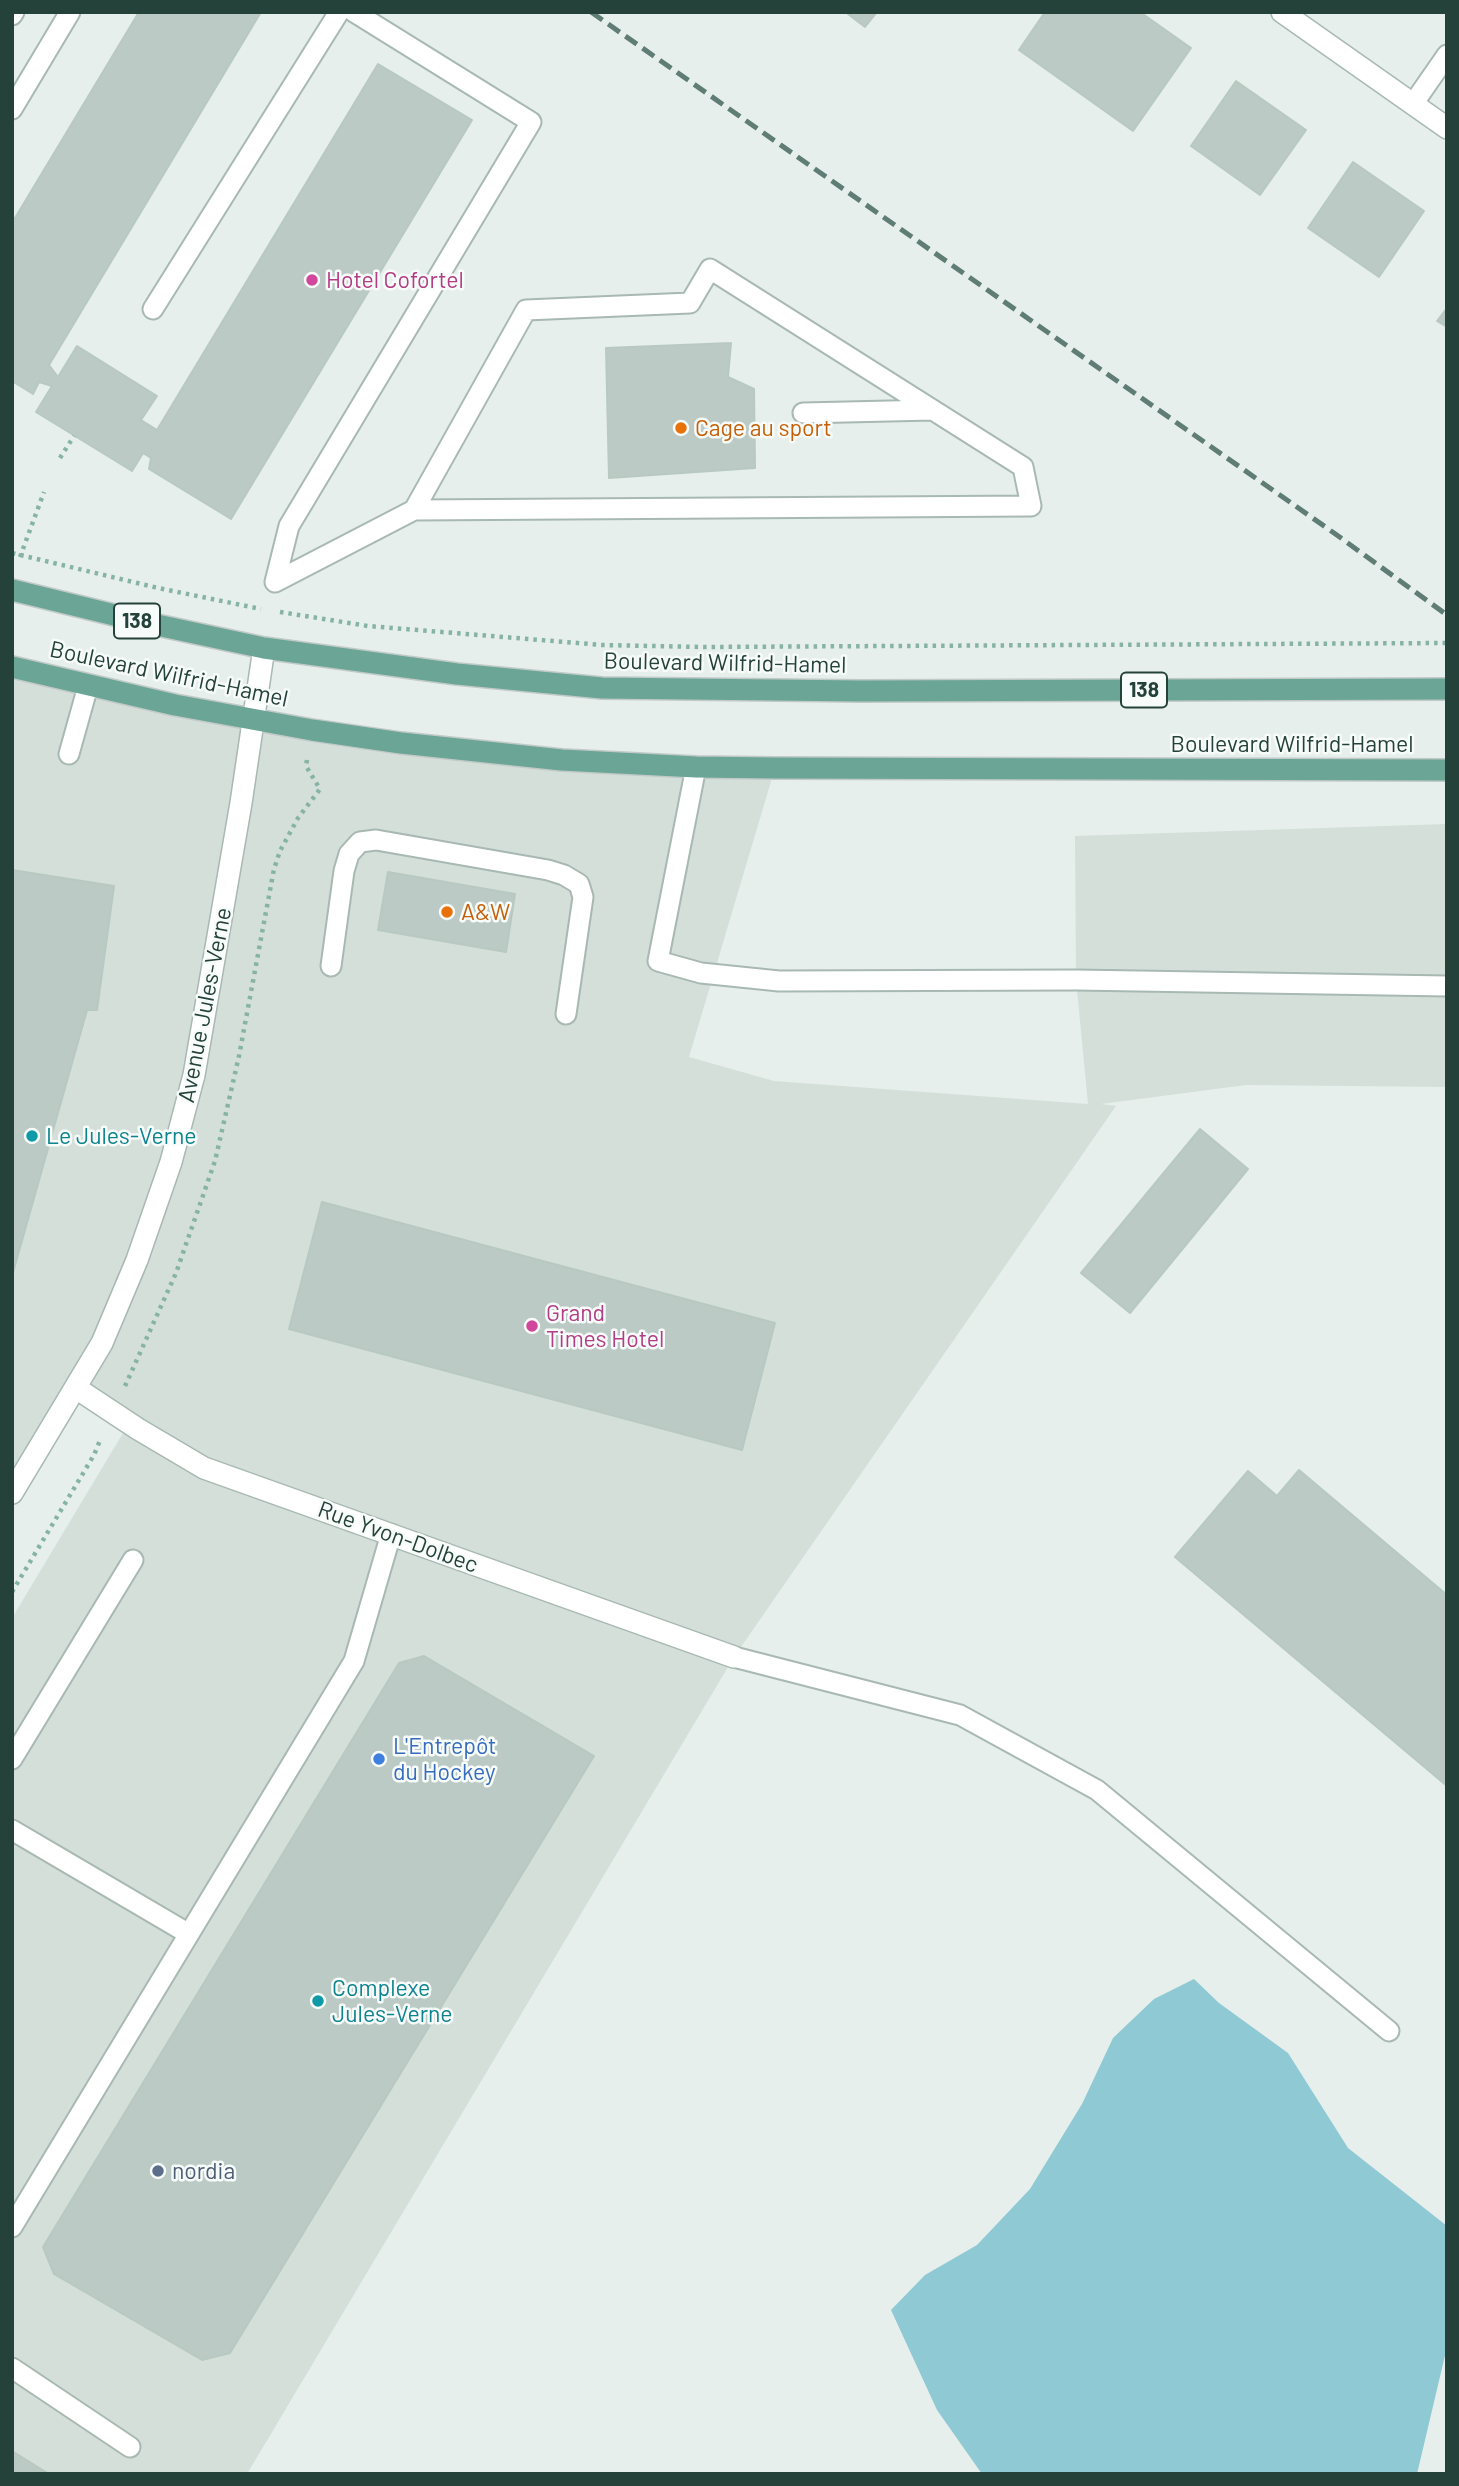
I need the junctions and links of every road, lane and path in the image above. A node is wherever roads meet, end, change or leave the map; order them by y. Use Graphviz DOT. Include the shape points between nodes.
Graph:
graph roads {
  1 [pos="70,12"];
  2 [pos="339,12"];
  3 [pos="354,12"];
  4 [pos="1282,12"];
  5 [pos="1447,55"];
  6 [pos="1413,104"];
  7 [pos="12,109"];
  8 [pos="1447,128"];
  9 [pos="153,309"];
  10 [pos="933,410"];
  11 [pos="803,413"];
  12 [pos="74,436"];
  13 [pos="60,458"];
  14 [pos="44,492"];
  15 [pos="414,510"];
  16 [pos="12,553"];
  17 [pos="21,556"];
  18 [pos="18,565"];
  19 [pos="12,590"];
  20 [pos="214,600"];
  21 [pos="332,621"];
  22 [pos="1447,643"];
  23 [pos="264,648"];
  24 [pos="12,667"];
  25 [pos="88,686"];
  26 [pos="1437,689"];
  27 [pos="254,719"];
  28 [pos="69,754"];
  29 [pos="696,767"];
  30 [pos="1443,770"];
  31 [pos="313,778"];
  32 [pos="331,966"];
  33 [pos="1447,986"];
  34 [pos="566,1014"];
  35 [pos="131,1372"];
  36 [pos="76,1388"];
  37 [pos="94,1455"];
  38 [pos="12,1493"];
  39 [pos="391,1534"];
  40 [pos="133,1560"];
  41 [pos="12,1592"];
  42 [pos="734,1657"];
  43 [pos="12,1759"];
  44 [pos="12,1830"];
  45 [pos="189,1934"];
  46 [pos="1389,2031"];
  47 [pos="12,2227"];
  48 [pos="12,2368"];
  49 [pos="130,2447"];
  1 -- 7 [label="lane"];
  2 -- 9 [label="lane"];
  3 -- 15 [label="lane" via="531,122 289,526 275,582"];
  4 -- 6 [label="street"];
  5 -- 6 [label="lane"];
  6 -- 8 [label="street"];
  10 -- 11 [label="lane"];
  10 -- 15 [label="lane" via="710,269 690,303 526,310"];
  10 -- 15 [label="lane" via="1023,467 1031,506"];
  12 -- 13 [label="path"];
  14 -- 17 [label="path"];
  16 -- 17 [label="path"];
  17 -- 18 [label="path"];
  17 -- 20 [label="path"];
  19 -- 23 [label="main road, Boulevard Wilfrid-Hamel / 138"];
  21 -- 22 [label="path" via="602,645"];
  23 -- 26 [label="main road, Boulevard Wilfrid-Hamel / 138" via="517,681 667,691"];
  23 -- 27 [label="street, Avenue Jules-Verne"];
  24 -- 25 [label="main road, Boulevard Wilfrid-Hamel"];
  25 -- 27 [label="main road, Boulevard Wilfrid-Hamel"];
  25 -- 28 [label="lane"];
  27 -- 29 [label="main road, Boulevard Wilfrid-Hamel" via="480,752"];
  27 -- 36 [label="street, Avenue Jules-Verne" via="184,1118 137,1260 102,1342"];
  29 -- 30 [label="main road, Boulevard Wilfrid-Hamel"];
  29 -- 33 [label="lane" via="658,961 701,973 779,981"];
  31 -- 35 [label="path" via="320,789 298,818 274,869 215,1161 180,1262"];
  32 -- 34 [label="lane" via="344,872 349,854 360,842 376,840 548,870 579,884 583,897"];
  36 -- 38 [label="street, Avenue Jules-Verne"];
  36 -- 39 [label="street, Rue Yvon-Dolbec" via="204,1468"];
  37 -- 41 [label="path"];
  39 -- 42 [label="street, Rue Yvon-Dolbec"];
  39 -- 45 [label="lane" via="354,1661"];
  40 -- 43 [label="lane"];
  42 -- 46 [label="lane" via="960,1714 1097,1790"];
  44 -- 45 [label="lane"];
  45 -- 47 [label="lane"];
  48 -- 49 [label="lane"];
}
